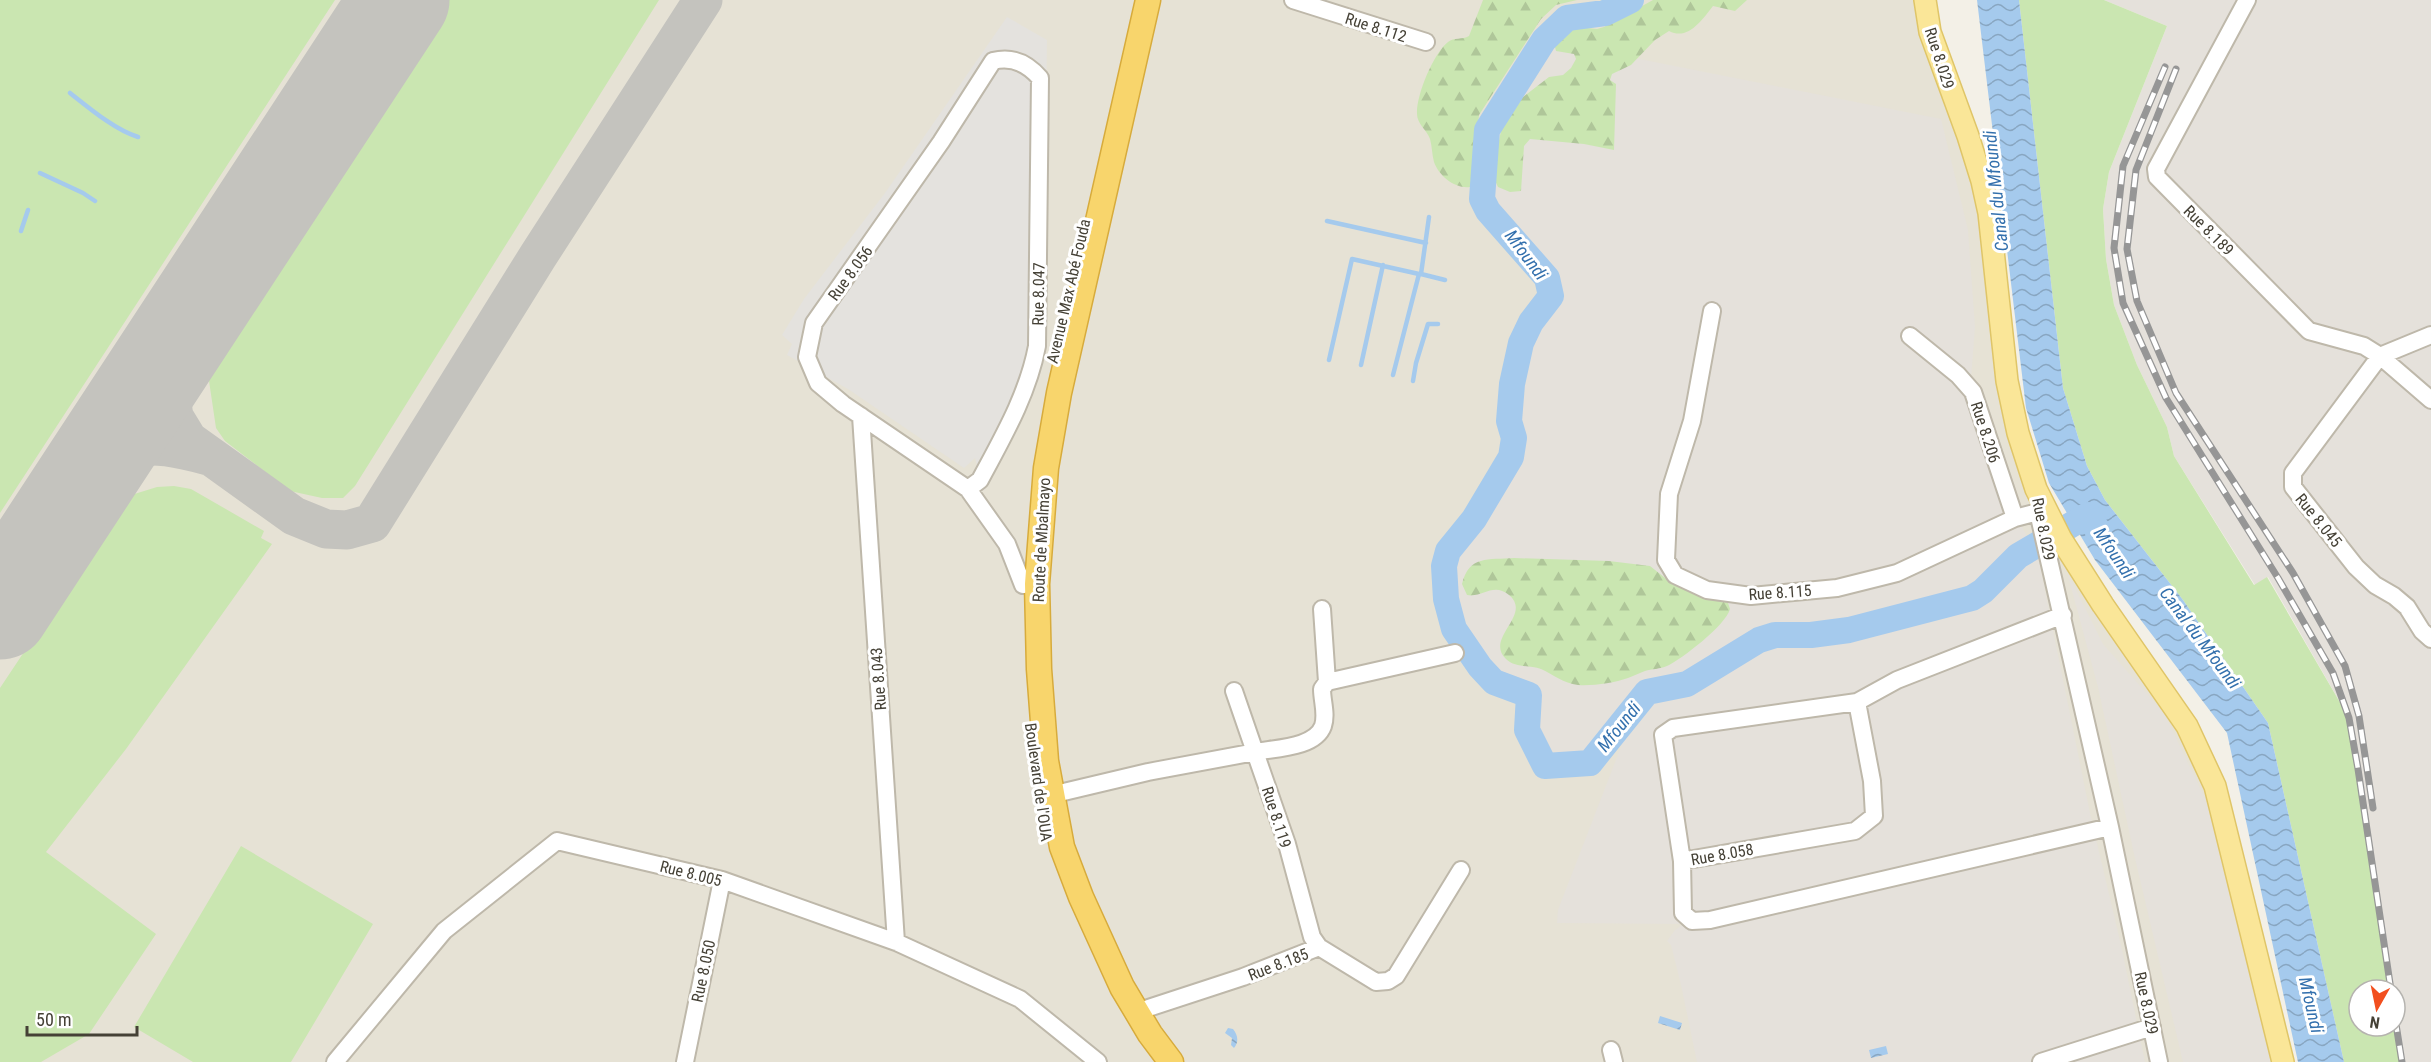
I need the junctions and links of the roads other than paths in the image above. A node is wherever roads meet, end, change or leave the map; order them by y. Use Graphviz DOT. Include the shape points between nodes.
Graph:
graph roads {
  1 [pos="1133,0"];
  2 [pos="1148,0"];
  3 [pos="1293,0"];
  4 [pos="1925,0"];
  5 [pos="2247,0"];
  6 [pos="1426,42"];
  7 [pos="1040,78"];
  8 [pos="1712,311"];
  9 [pos="2431,335"];
  10 [pos="1910,336"];
  11 [pos="2380,356"];
  12 [pos="2431,400"];
  13 [pos="861,416"];
  14 [pos="968,489"];
  15 [pos="2040,507"];
  16 [pos="2015,518"];
  17 [pos="1023,585"];
  18 [pos="1322,609"];
  19 [pos="2063,615"];
  20 [pos="2431,639"];
  21 [pos="1455,653"];
  22 [pos="1327,682"];
  23 [pos="1234,691"];
  24 [pos="1857,702"];
  25 [pos="1255,752"];
  26 [pos="1051,795"];
  27 [pos="2110,827"];
  28 [pos="1682,861"];
  29 [pos="1461,870"];
  30 [pos="722,880"];
  31 [pos="896,942"];
  32 [pos="1319,947"];
  33 [pos="1136,1011"];
  34 [pos="2152,1027"];
  35 [pos="335,1062"];
  36 [pos="685,1062"];
  37 [pos="1098,1062"];
  38 [pos="1152,1062"];
  39 [pos="1171,1062"];
  40 [pos="2041,1062"];
  41 [pos="2159,1062"];
  42 [pos="2283,1062"];
  1 -- 17 [label="highway, Avenue Max Abé Fouda" via="1046,390 1026,524"];
  2 -- 26 [label="highway, Route de Mbalmayo" via="1059,393 1046,468 1037,605 1041,714"];
  3 -- 6 [label="street, Rue 8.112"];
  4 -- 15 [label="main road, Rue 8.029" via="1930,32 1982,181 2007,381"];
  5 -- 11 [label="street, Rue 8.189" via="2155,174 2309,331 2364,346"];
  7 -- 13 [label="street, Rue 8.056" via="1031,68 1006,58 993,61 814,323 807,357 818,383"];
  7 -- 14 [label="street, Rue 8.047" via="1037,346 1021,400 980,480"];
  8 -- 16 [label="street, Rue 8.115" via="1692,421 1670,494 1666,560 1675,575 1707,590 1751,596 1837,588 1897,573"];
  9 -- 11 [label="street"];
  10 -- 16 [label="street, Rue 8.206" via="1973,392"];
  11 -- 12 [label="street"];
  11 -- 20 [label="street, Rue 8.045" via="2293,473 2293,487 2356,567 2407,607"];
  13 -- 14 [label="street, Rue 8.056"];
  13 -- 31 [label="street, Rue 8.043"];
  14 -- 17 [label="street" via="1007,544"];
  15 -- 16 [label="street, Rue 8.115"];
  15 -- 19 [label="street, Rue 8.029"];
  15 -- 42 [label="main road" via="2187,726 2215,786"];
  17 -- 38 [label="highway, Boulevard de l'OUA" via="1034,764 1049,850 1088,955"];
  18 -- 22 [label="street"];
  19 -- 24 [label="street" via="1897,680"];
  19 -- 27 [label="street, Rue 8.029"];
  21 -- 22 [label="street"];
  22 -- 25 [label="street" via="1322,688 1322,728 1312,740"];
  23 -- 25 [label="street, Rue 8.119"];
  24 -- 28 [label="street, Rue 8.058" via="1872,782 1874,816 1855,831"];
  24 -- 28 [label="street" via="1673,728 1663,735"];
  25 -- 26 [label="street" via="1188,763"];
  25 -- 32 [label="street, Rue 8.119" via="1287,843 1312,937"];
  26 -- 33 [label="highway, Route de Mbalmayo" via="1062,847 1081,897 1103,950"];
  27 -- 28 [label="street, Rue 8.058" via="1710,920 1692,921 1683,913"];
  27 -- 34 [label="street, Rue 8.029"];
  29 -- 32 [label="street, Rue 8.185" via="1396,975 1388,981 1376,982"];
  30 -- 31 [label="street, Rue 8.005"];
  30 -- 35 [label="street, Rue 8.005" via="557,841 444,931"];
  30 -- 36 [label="street, Rue 8.050"];
  31 -- 37 [label="street, Rue 8.005" via="1020,999"];
  32 -- 33 [label="street, Rue 8.185" via="1243,977"];
  33 -- 39 [label="highway, Route de Mbalmayo"];
  34 -- 40 [label="street"];
  34 -- 41 [label="street, Rue 8.029"];
}
